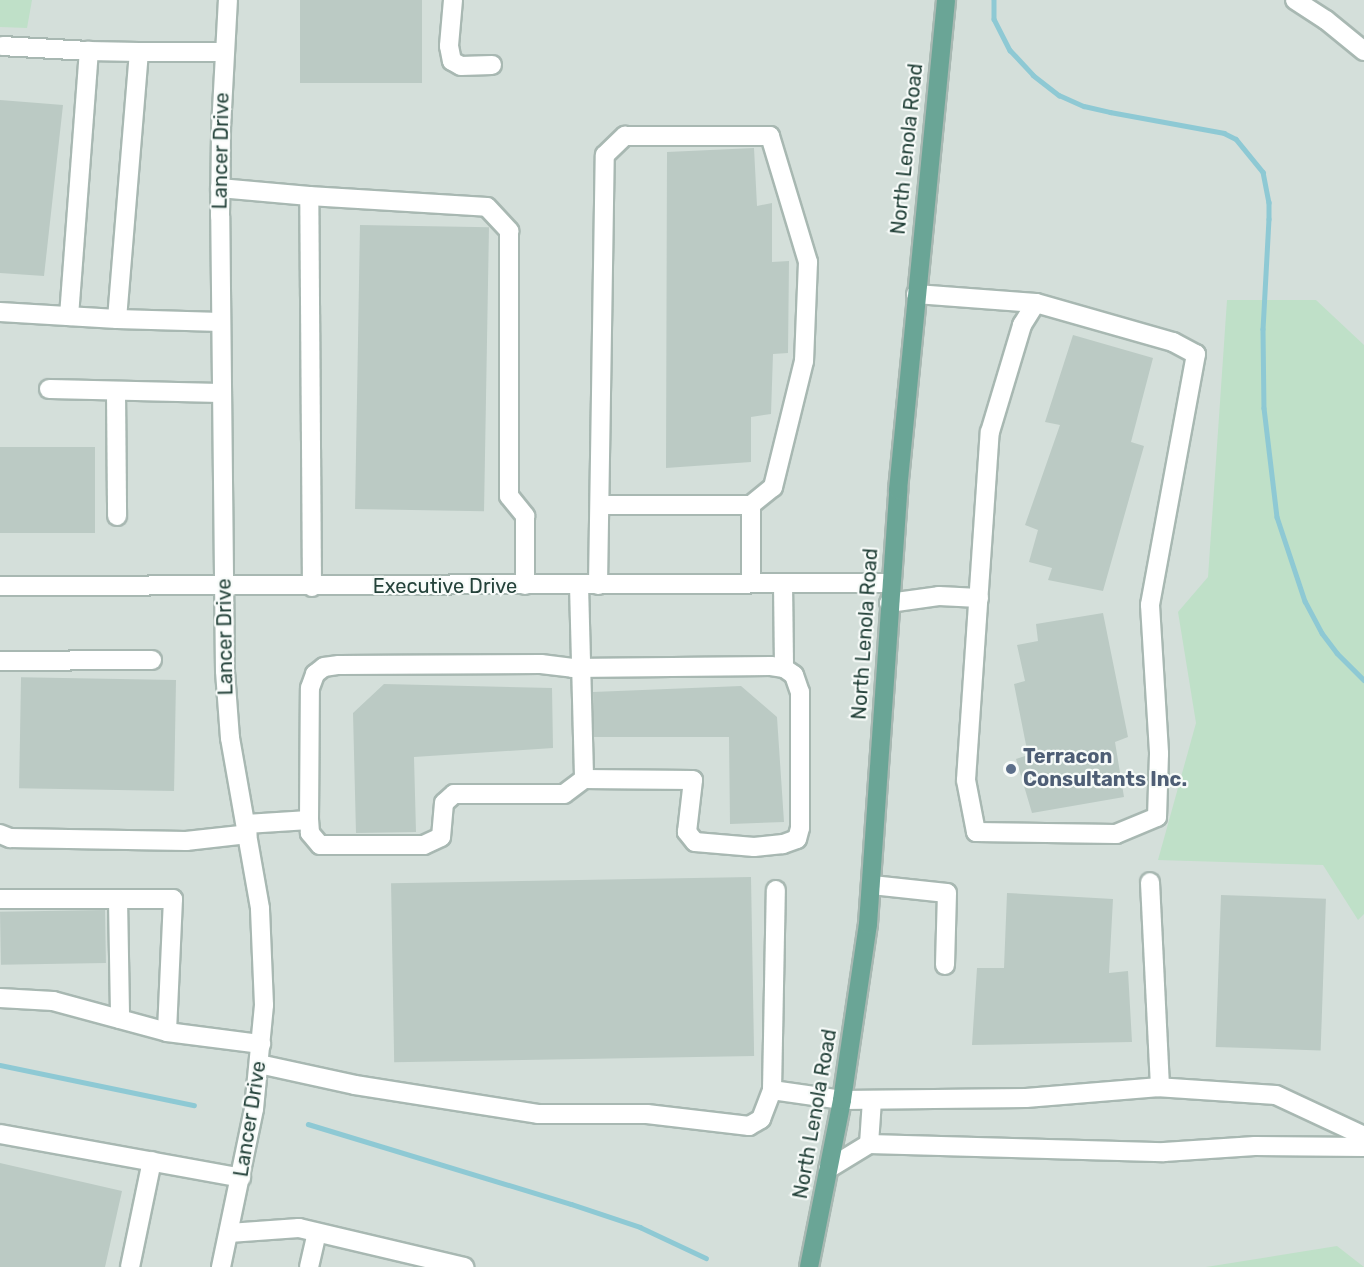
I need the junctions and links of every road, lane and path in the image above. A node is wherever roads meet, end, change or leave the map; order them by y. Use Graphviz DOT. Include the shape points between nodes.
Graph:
graph roads {
  1 [pos="228,0"];
  2 [pos="453,0"];
  3 [pos="945,0"];
  4 [pos="1295,0"];
  5 [pos="2,46"];
  6 [pos="89,51"];
  7 [pos="1364,51"];
  8 [pos="139,52"];
  9 [pos="224,52"];
  10 [pos="492,65"];
  11 [pos="220,188"];
  12 [pos="309,196"];
  13 [pos="916,294"];
  14 [pos="1036,303"];
  15 [pos="0,312"];
  16 [pos="69,316"];
  17 [pos="117,319"];
  18 [pos="221,322"];
  19 [pos="49,389"];
  20 [pos="116,391"];
  21 [pos="222,393"];
  22 [pos="601,505"];
  23 [pos="751,505"];
  24 [pos="117,516"];
  25 [pos="751,583"];
  26 [pos="783,583"];
  27 [pos="891,583"];
  28 [pos="525,585"];
  29 [pos="579,585"];
  30 [pos="598,585"];
  31 [pos="0,586"];
  32 [pos="224,587"];
  33 [pos="312,587"];
  34 [pos="979,598"];
  35 [pos="889,603"];
  36 [pos="152,660"];
  37 [pos="0,661"];
  38 [pos="580,668"];
  39 [pos="784,668"];
  40 [pos="584,779"];
  41 [pos="309,820"];
  42 [pos="247,829"];
  43 [pos="0,834"];
  44 [pos="1150,882"];
  45 [pos="872,885"];
  46 [pos="776,890"];
  47 [pos="0,899"];
  48 [pos="118,899"];
  49 [pos="945,965"];
  50 [pos="0,998"];
  51 [pos="120,1019"];
  52 [pos="167,1032"];
  53 [pos="261,1044"];
  54 [pos="260,1064"];
  55 [pos="1156,1087"];
  56 [pos="772,1090"];
  57 [pos="842,1100"];
  58 [pos="872,1100"];
  59 [pos="0,1134"];
  60 [pos="1364,1136"];
  61 [pos="869,1144"];
  62 [pos="1364,1147"];
  63 [pos="152,1161"];
  64 [pos="828,1169"];
  65 [pos="240,1178"];
  66 [pos="229,1233"];
  67 [pos="317,1233"];
  68 [pos="130,1267"];
  69 [pos="221,1267"];
  70 [pos="309,1267"];
  71 [pos="464,1267"];
  72 [pos="809,1267"];
  1 -- 9 [label="street, Lancer Drive"];
  2 -- 10 [label="street" via="449,46 452,61 461,66"];
  3 -- 13 [label="main road, North Lenola Road"];
  4 -- 7 [label="street"];
  5 -- 6 [label="street"];
  6 -- 8 [label="street"];
  6 -- 16 [label="street"];
  8 -- 9 [label="street"];
  8 -- 17 [label="street"];
  9 -- 11 [label="street, Lancer Drive"];
  11 -- 12 [label="street"];
  11 -- 18 [label="street, Lancer Drive"];
  12 -- 28 [label="street" via="487,207 509,231 509,496 525,516"];
  12 -- 33 [label="street"];
  13 -- 14 [label="street"];
  13 -- 27 [label="main road, North Lenola Road"];
  14 -- 34 [label="street" via="1022,325 990,432"];
  14 -- 34 [label="street" via="1173,342 1196,354 1150,605 1159,754 1157,817 1116,834 976,832 966,780"];
  15 -- 16 [label="street"];
  16 -- 17 [label="street"];
  17 -- 18 [label="street"];
  18 -- 21 [label="street, Lancer Drive"];
  19 -- 20 [label="street"];
  20 -- 21 [label="street"];
  20 -- 24 [label="street"];
  21 -- 32 [label="street, Lancer Drive"];
  22 -- 23 [label="street"];
  22 -- 23 [label="street" via="605,155 625,136 770,136 808,262 804,361 772,487"];
  22 -- 30 [label="street"];
  23 -- 25 [label="street"];
  25 -- 26 [label="street, Executive Drive"];
  25 -- 30 [label="street, Executive Drive"];
  26 -- 27 [label="street, Executive Drive"];
  26 -- 39 [label="street"];
  27 -- 35 [label="main road, North Lenola Road"];
  28 -- 29 [label="street, Executive Drive"];
  28 -- 33 [label="street, Executive Drive"];
  29 -- 30 [label="street, Executive Drive"];
  29 -- 38 [label="street"];
  31 -- 32 [label="street, Executive Drive"];
  32 -- 33 [label="street, Executive Drive"];
  32 -- 42 [label="street, Lancer Drive" via="227,715"];
  34 -- 35 [label="street" via="939,596"];
  35 -- 45 [label="main road, North Lenola Road"];
  36 -- 37 [label="street"];
  38 -- 39 [label="street"];
  38 -- 40 [label="street"];
  38 -- 41 [label="street" via="540,664 324,667 315,674 310,688"];
  39 -- 40 [label="street" via="794,675 800,692 797,839 753,847 695,842 687,832 693,780"];
  40 -- 41 [label="street" via="564,794 454,794 444,803 441,837 424,845 320,845 310,833"];
  41 -- 42 [label="street"];
  42 -- 43 [label="street" via="186,841 10,838"];
  42 -- 53 [label="street, Lancer Drive" via="263,939"];
  44 -- 55 [label="street" via="1160,1087"];
  45 -- 49 [label="street" via="948,893"];
  45 -- 57 [label="main road, North Lenola Road"];
  46 -- 56 [label="street"];
  47 -- 48 [label="street"];
  48 -- 51 [label="street"];
  48 -- 52 [label="street" via="173,899"];
  50 -- 51 [label="street" via="53,1000"];
  51 -- 52 [label="street"];
  52 -- 53 [label="street"];
  53 -- 54 [label="street, Lancer Drive"];
  54 -- 56 [label="street" via="355,1085 538,1114 647,1114 749,1126 761,1119"];
  54 -- 65 [label="street, Lancer Drive"];
  55 -- 58 [label="street" via="1026,1098"];
  55 -- 60 [label="street" via="1276,1095"];
  56 -- 57 [label="street"];
  57 -- 58 [label="street"];
  57 -- 64 [label="main road, North Lenola Road"];
  58 -- 61 [label="street"];
  59 -- 63 [label="street"];
  61 -- 62 [label="street" via="1164,1152 1255,1146"];
  61 -- 64 [label="street"];
  63 -- 65 [label="street"];
  63 -- 68 [label="street"];
  64 -- 72 [label="main road, North Lenola Road"];
  65 -- 66 [label="street, Lancer Drive"];
  66 -- 67 [label="street" via="299,1228"];
  66 -- 69 [label="street, Lancer Drive"];
  67 -- 70 [label="street"];
  67 -- 71 [label="street"];
}
